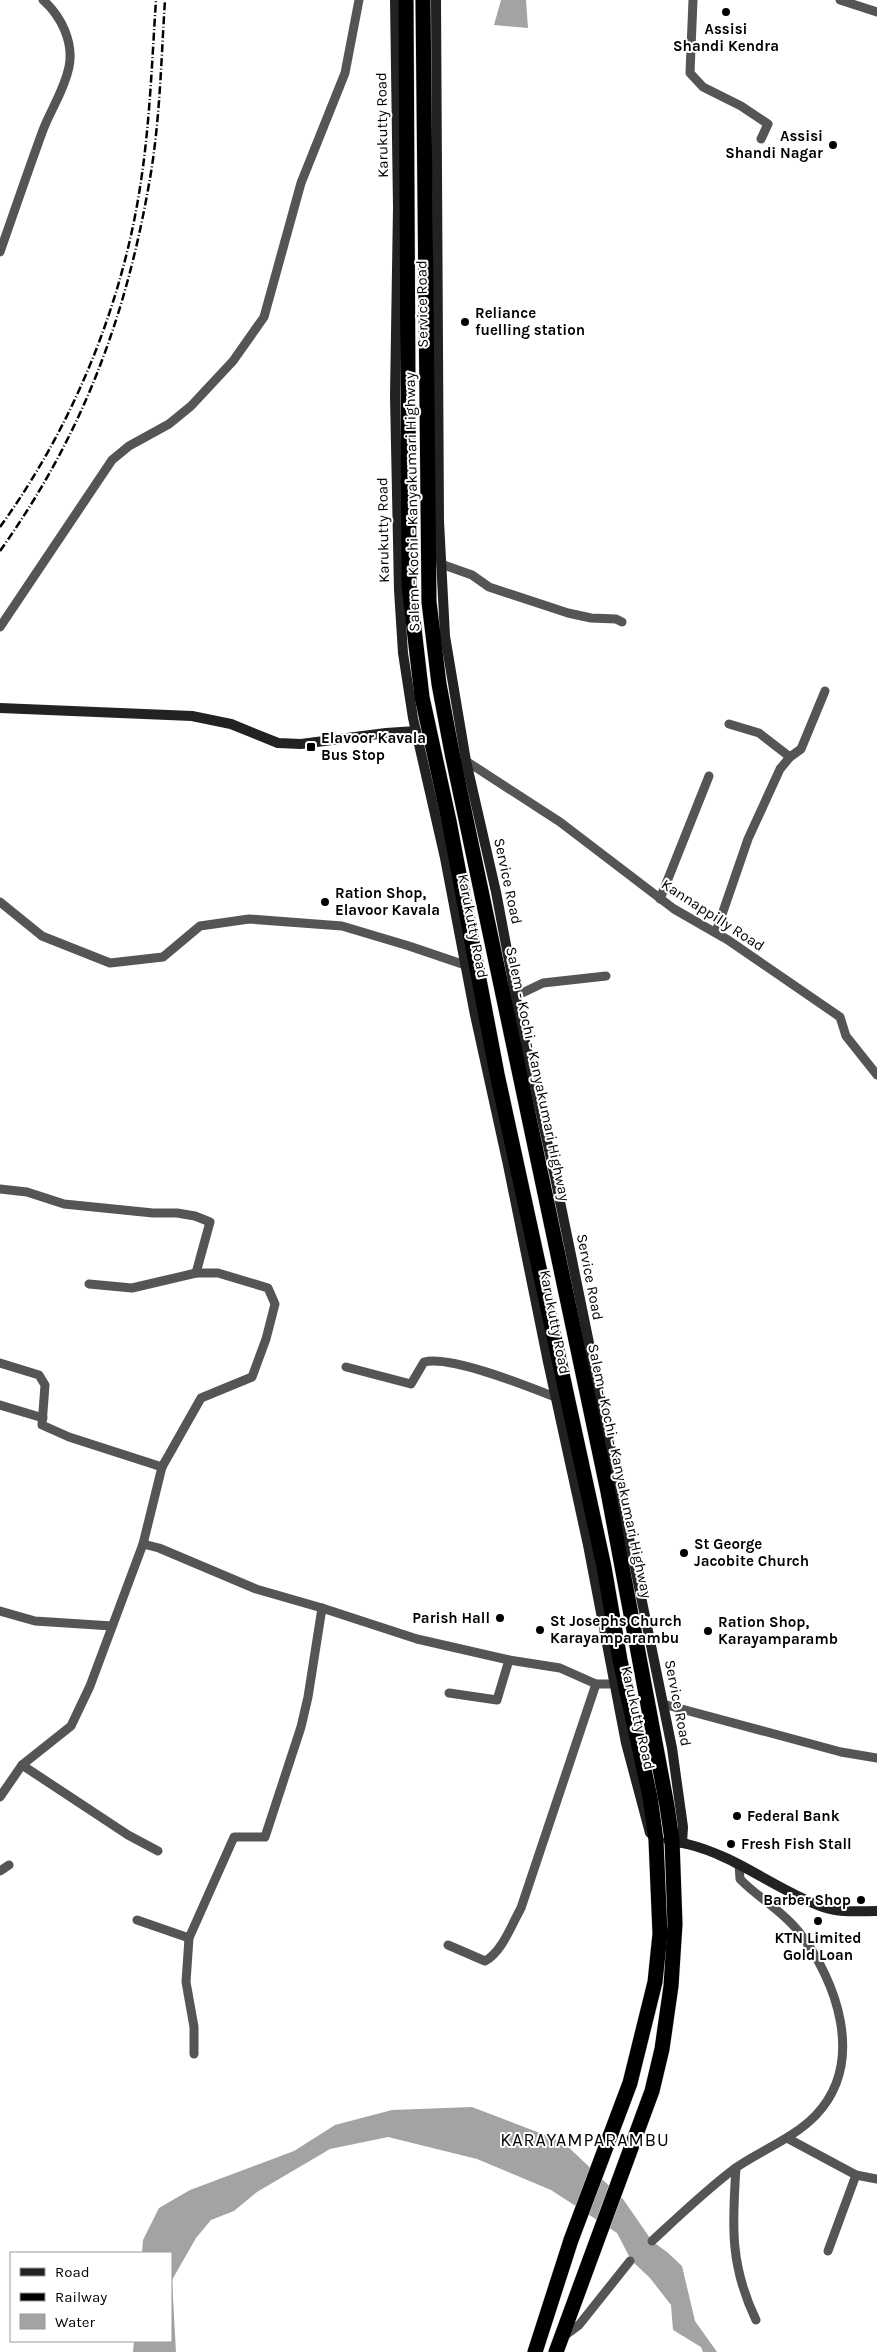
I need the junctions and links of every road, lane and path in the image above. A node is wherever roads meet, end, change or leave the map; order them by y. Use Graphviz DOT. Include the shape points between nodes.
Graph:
graph roads {
  1 [pos="43,0"];
  2 [pos="359,0"];
  3 [pos="395,0"];
  4 [pos="406,0"];
  5 [pos="423,0"];
  6 [pos="436,0"];
  7 [pos="693,0"];
  8 [pos="840,0"];
  9 [pos="877,12"];
  10 [pos="761,139"];
  11 [pos="0,252"];
  12 [pos="441,564"];
  13 [pos="622,622"];
  14 [pos="0,627"];
  15 [pos="825,691"];
  16 [pos="0,708"];
  17 [pos="729,724"];
  18 [pos="423,731"];
  19 [pos="452,752"];
  20 [pos="790,757"];
  21 [pos="466,761"];
  22 [pos="709,776"];
  23 [pos="660,899"];
  24 [pos="0,902"];
  25 [pos="716,932"];
  26 [pos="465,966"];
  27 [pos="606,976"];
  28 [pos="516,996"];
  29 [pos="877,1075"];
  30 [pos="0,1189"];
  31 [pos="196,1273"];
  32 [pos="88,1284"];
  33 [pos="0,1363"];
  34 [pos="346,1367"];
  35 [pos="555,1397"];
  36 [pos="0,1405"];
  37 [pos="43,1418"];
  38 [pos="162,1467"];
  39 [pos="143,1544"];
  40 [pos="322,1608"];
  41 [pos="0,1612"];
  42 [pos="112,1626"];
  43 [pos="509,1660"];
  44 [pos="596,1684"];
  45 [pos="614,1684"];
  46 [pos="449,1693"];
  47 [pos="663,1704"];
  48 [pos="877,1758"];
  49 [pos="22,1766"];
  50 [pos="0,1797"];
  51 [pos="656,1840"];
  52 [pos="677,1842"];
  53 [pos="158,1851"];
  54 [pos="739,1864"];
  55 [pos="9,1865"];
  56 [pos="0,1871"];
  57 [pos="877,1911"];
  58 [pos="137,1920"];
  59 [pos="189,1938"];
  60 [pos="448,1945"];
  61 [pos="194,2054"];
  62 [pos="787,2138"];
  63 [pos="736,2168"];
  64 [pos="856,2175"];
  65 [pos="877,2179"];
  66 [pos="652,2241"];
  67 [pos="828,2251"];
  68 [pos="630,2261"];
  69 [pos="756,2320"];
  70 [pos="558,2346"];
  71 [pos="535,2352"];
  1 -- 11 [label="street" via="56,11 68,38 69,66 58,103 44,128"];
  2 -- 14 [label="street" via="345,73 301,183 264,317 233,361 191,406 112,460"];
  3 -- 18 [label="street, Karukutty Road" via="398,207 394,353 398,581 403,653"];
  4 -- 18 [label="highway, Salem - Kochi - Kanyakumari Highway" via="409,585"];
  5 -- 19 [label="highway, Salem - Kochi - Kanyakumari Highway" via="428,602"];
  6 -- 12 [label="street, Service Road"];
  7 -- 10 [label="street" via="690,73 703,87 768,124"];
  8 -- 9 [label="street"];
  12 -- 13 [label="street" via="472,575 489,587 568,613"];
  12 -- 21 [label="street, Service Road" via="446,636"];
  15 -- 20 [label="street" via="802,749"];
  16 -- 18 [label="street" via="192,716 231,724 278,743 301,744"];
  17 -- 20 [label="street" via="758,733"];
  18 -- 26 [label="street, Karukutty Road"];
  18 -- 51 [label="highway, Salem - Kochi - Kanyakumari Highway" via="455,848 498,1074 604,1567"];
  19 -- 21 [label="highway"];
  19 -- 52 [label="highway, Salem - Kochi - Kanyakumari Highway" via="608,1492"];
  20 -- 25 [label="street" via="780,769 748,839"];
  21 -- 23 [label="street, Kannappilly Road" via="560,822"];
  21 -- 28 [label="street, Service Road"];
  22 -- 23 [label="street"];
  23 -- 25 [label="street, Kannappilly Road"];
  24 -- 26 [label="street" via="42,936 110,962 163,957 200,926 249,919 342,926"];
  25 -- 29 [label="street, Kannappilly Road" via="840,1017 846,1036"];
  26 -- 35 [label="street, Karukutty Road"];
  27 -- 28 [label="street" via="543,983"];
  28 -- 47 [label="street, Service Road"];
  30 -- 31 [label="street" via="27,1192 64,1204 154,1214 177,1213 210,1222"];
  31 -- 32 [label="street" via="132,1288"];
  31 -- 38 [label="street" via="218,1272 268,1288 275,1304 252,1377 201,1398"];
  33 -- 37 [label="street" via="39,1376 45,1385"];
  34 -- 35 [label="street" via="410,1384 424,1362 449,1364 510,1378"];
  35 -- 45 [label="street, Karukutty Road" via="588,1545"];
  36 -- 37 [label="street"];
  37 -- 38 [label="street" via="42,1425 69,1437"];
  38 -- 39 [label="street"];
  39 -- 40 [label="street" via="256,1589"];
  39 -- 42 [label="street"];
  40 -- 43 [label="street" via="417,1639"];
  40 -- 59 [label="street" via="301,1727 265,1837 234,1837"];
  41 -- 42 [label="street" via="35,1621"];
  42 -- 49 [label="street" via="71,1726"];
  43 -- 44 [label="street" via="560,1668"];
  43 -- 46 [label="street" via="497,1700"];
  44 -- 45 [label="street"];
  44 -- 60 [label="street" via="521,1908 490,1959 485,1961"];
  45 -- 51 [label="street, Karukutty Road" via="648,1828"];
  47 -- 48 [label="street" via="840,1752"];
  47 -- 52 [label="street, Service Road" via="683,1827"];
  49 -- 50 [label="street"];
  49 -- 53 [label="street" via="128,1836"];
  51 -- 52 [label="street"];
  51 -- 71 [label="highway, Salem - Kochi - Kanyakumari Highway" via="660,1934 655,1982 630,2083"];
  52 -- 54 [label="street" via="706,1849"];
  52 -- 70 [label="highway, Salem - Kochi - Kanyakumari Highway" via="671,1986 662,2049 652,2091"];
  54 -- 57 [label="street" via="824,1907"];
  54 -- 62 [label="street" via="742,1881 778,1910 806,1941 830,1982 840,2013 841,2064 835,2084 816,2115"];
  55 -- 56 [label="street"];
  58 -- 59 [label="street"];
  59 -- 61 [label="street" via="186,1982 194,2027"];
  62 -- 63 [label="street"];
  62 -- 64 [label="street"];
  63 -- 66 [label="street"];
  63 -- 69 [label="street" via="734,2255 744,2294"];
  64 -- 65 [label="street"];
  64 -- 67 [label="street"];
  68 -- 70 [label="street"];
}
